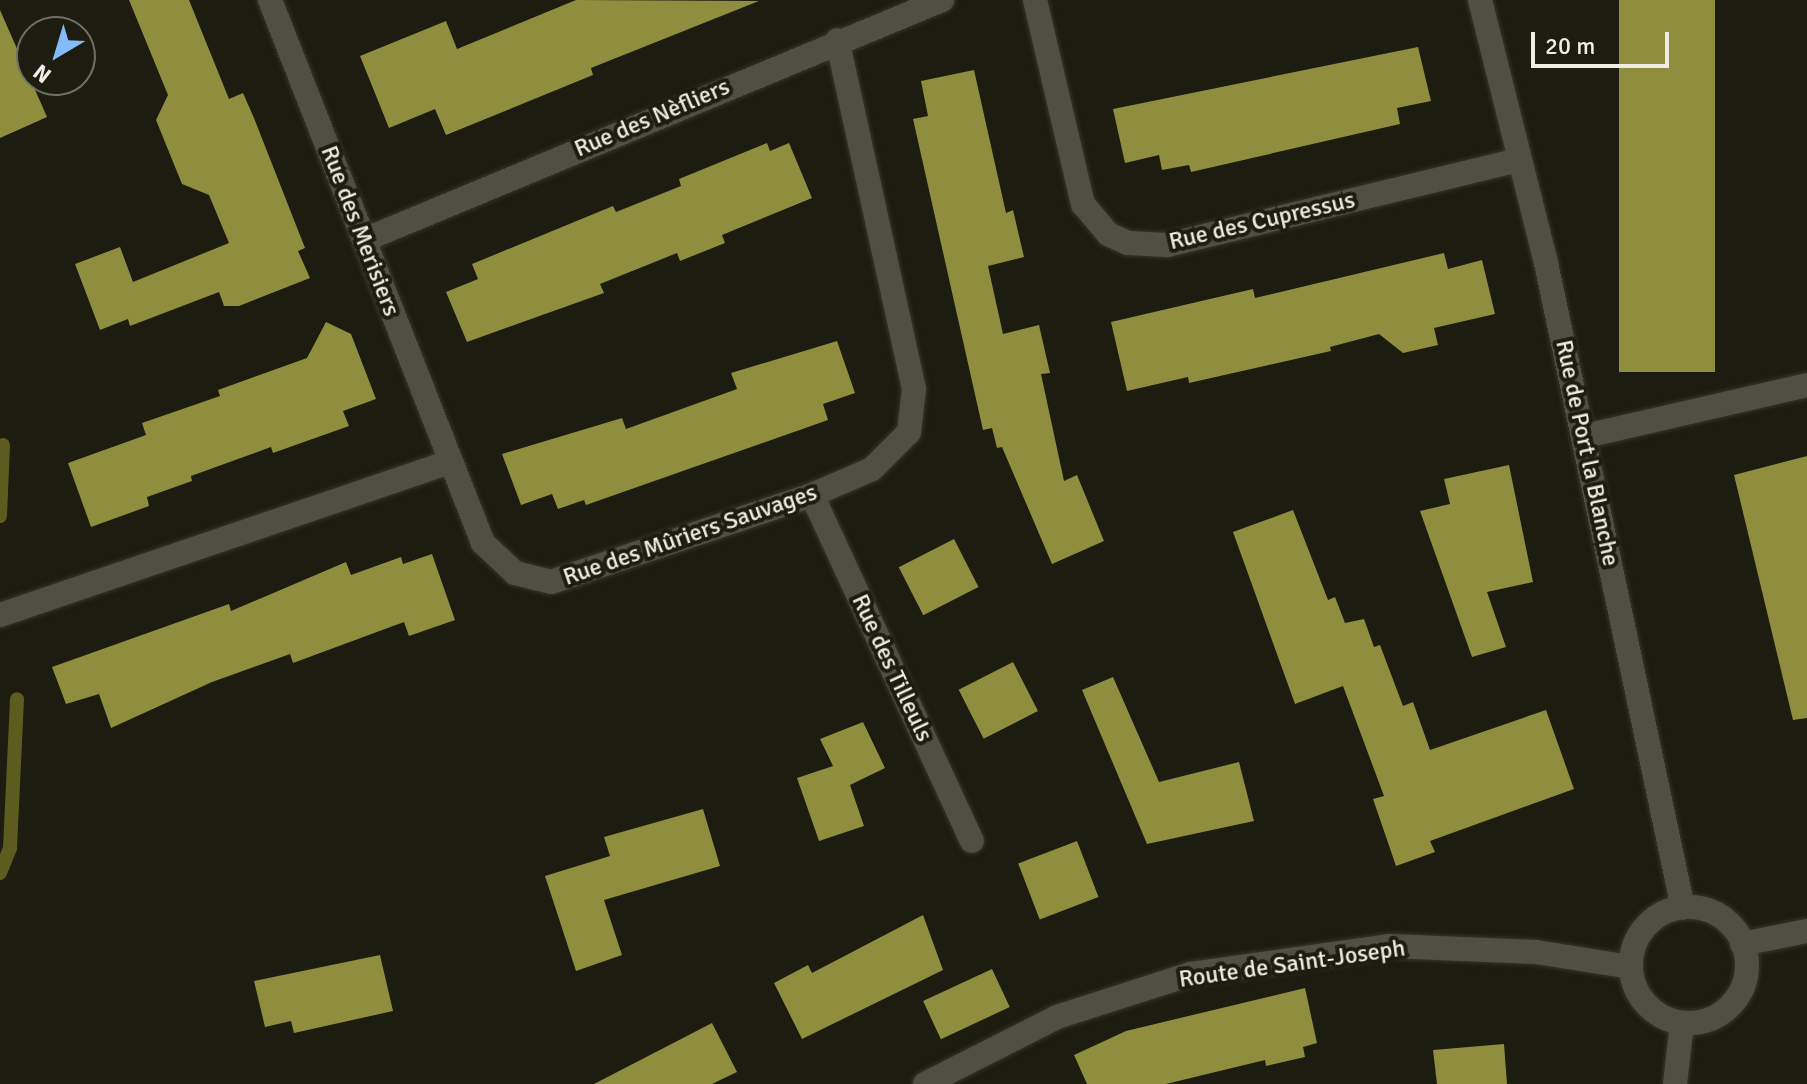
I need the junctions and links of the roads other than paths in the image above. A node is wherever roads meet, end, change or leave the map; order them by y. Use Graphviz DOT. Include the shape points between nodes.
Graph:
graph roads {
  1 [pos="270,0"];
  2 [pos="942,0"];
  3 [pos="1035,0"];
  4 [pos="1480,0"];
  5 [pos="837,40"];
  6 [pos="1519,160"];
  7 [pos="364,240"];
  8 [pos="1807,385"];
  9 [pos="1585,436"];
  10 [pos="450,462"];
  11 [pos="812,495"];
  12 [pos="0,615"];
  13 [pos="972,841"];
  14 [pos="1683,908"];
  15 [pos="1807,931"];
  16 [pos="1742,944"];
  17 [pos="1631,967"];
  18 [pos="1682,1023"];
  19 [pos="925,1084"];
  20 [pos="1675,1084"];
  1 -- 7 [label="street, Rue des Merisiers"];
  2 -- 5 [label="street, Rue des Nèfliers"];
  3 -- 6 [label="street, Rue des Cupressus" via="1083,204 1108,234 1128,243 1167,245"];
  4 -- 6 [label="street, Rue de Port la Blanche"];
  5 -- 7 [label="street, Rue des Nèfliers"];
  5 -- 11 [label="street, Rue des Mûriers Sauvages" via="914,389 909,432 872,469"];
  6 -- 9 [label="street, Rue de Port la Blanche"];
  7 -- 10 [label="street, Rue des Merisiers"];
  8 -- 9 [label="street"];
  9 -- 14 [label="street, Rue de Port la Blanche"];
  10 -- 11 [label="street, Rue des Mûriers Sauvages" via="489,551 515,573 551,582"];
  10 -- 12 [label="street"];
  11 -- 13 [label="street, Rue des Tilleuls"];
  14 -- 16 [label="street" via="1716,914"];
  14 -- 17 [label="street" via="1645,928"];
  15 -- 16 [label="street"];
  16 -- 18 [label="street" via="1746,975 1735,1002 1710,1019"];
  17 -- 18 [label="street" via="1641,998 1663,1017"];
  17 -- 19 [label="street, Route de Saint-Joseph" via="1536,952 1389,946 1191,974 1057,1017"];
  18 -- 20 [label="street"];
}
